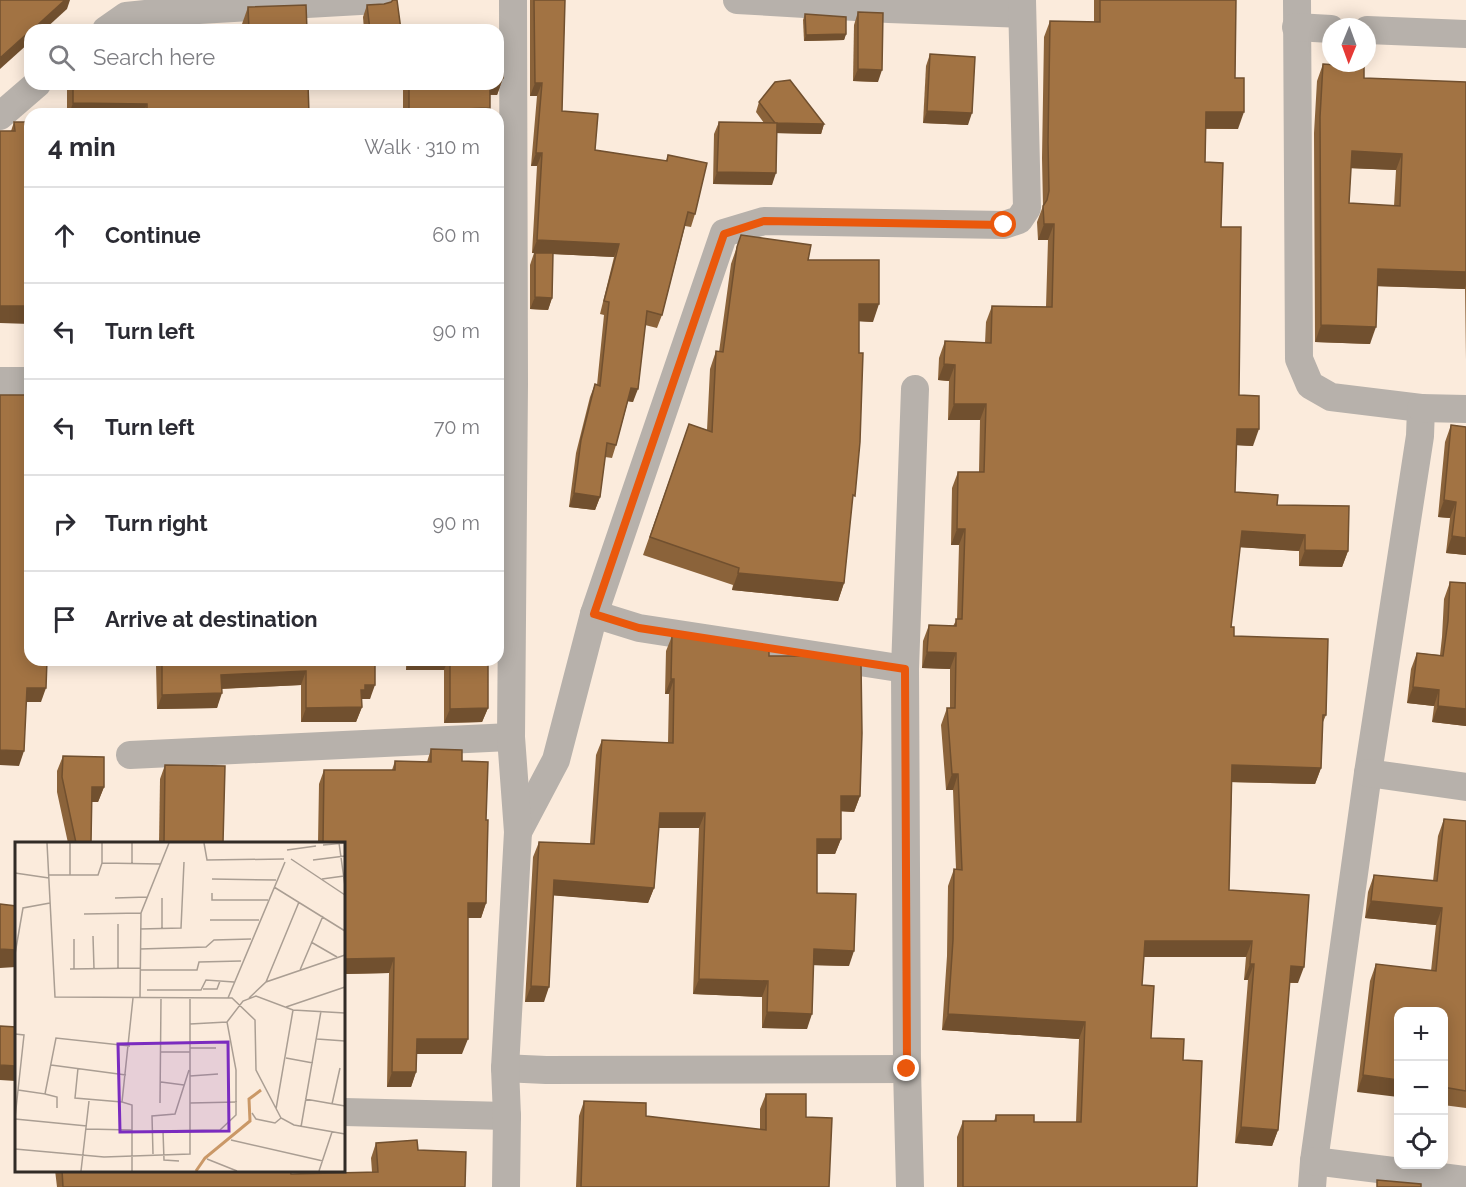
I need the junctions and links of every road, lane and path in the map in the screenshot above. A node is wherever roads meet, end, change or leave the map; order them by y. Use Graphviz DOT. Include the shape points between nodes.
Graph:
graph roads {
  1 [pos="378,0"];
  2 [pos="513,0"];
  3 [pos="737,0"];
  4 [pos="889,4"];
  5 [pos="1022,7"];
  6 [pos="1296,14"];
  7 [pos="115,24"];
  8 [pos="1322,25"];
  9 [pos="1376,30"];
  10 [pos="1466,34"];
  11 [pos="30,90"];
  12 [pos="0,116"];
  13 [pos="0,381"];
  14 [pos="24,381"];
  15 [pos="506,384"];
  16 [pos="915,389"];
  17 [pos="1421,408"];
  18 [pos="1466,409"];
  19 [pos="594,614"];
  20 [pos="905,669"];
  21 [pos="511,737"];
  22 [pos="130,755"];
  23 [pos="1368,773"];
  24 [pos="1466,787"];
  25 [pos="518,832"];
  26 [pos="505,1068"];
  27 [pos="907,1069"];
  28 [pos="345,1112"];
  29 [pos="507,1116"];
  30 [pos="1313,1174"];
  31 [pos="1466,1180"];
  32 [pos="506,1187"];
  33 [pos="910,1187"];
  1 -- 7 [label="street" via="164,12 126,16"];
  2 -- 15 [label="street"];
  3 -- 4 [label="street"];
  4 -- 5 [label="street"];
  5 -- 19 [label="street" via="1027,208 1019,220 1004,225 764,221 724,234"];
  6 -- 8 [label="street"];
  6 -- 17 [label="street" via="1299,359 1310,385 1331,397"];
  9 -- 10 [label="street"];
  11 -- 12 [label="street"];
  13 -- 14 [label="street"];
  15 -- 21 [label="street"];
  16 -- 20 [label="street"];
  17 -- 18 [label="street"];
  17 -- 23 [label="street" via="1420,436"];
  19 -- 20 [label="street" via="639,628"];
  19 -- 25 [label="street" via="556,760"];
  20 -- 27 [label="street"];
  21 -- 22 [label="street"];
  21 -- 25 [label="street"];
  23 -- 24 [label="street"];
  23 -- 30 [label="street"];
  25 -- 26 [label="street"];
  26 -- 27 [label="street"];
  26 -- 29 [label="street"];
  27 -- 33 [label="street"];
  28 -- 29 [label="street"];
  29 -- 32 [label="street"];
  30 -- 31 [label="street"];
}
